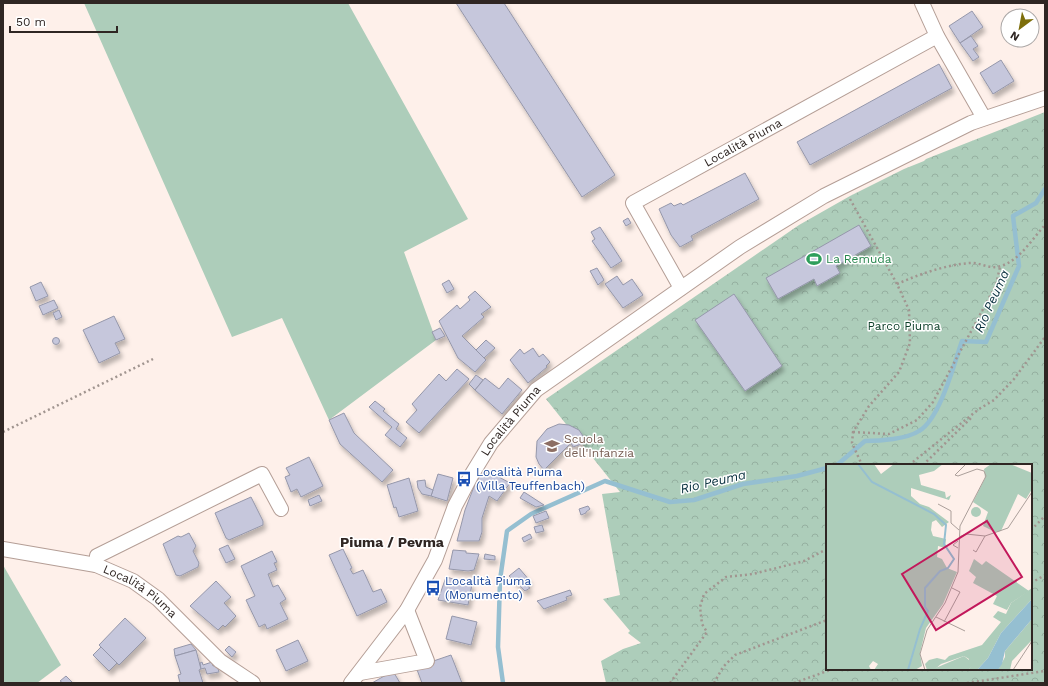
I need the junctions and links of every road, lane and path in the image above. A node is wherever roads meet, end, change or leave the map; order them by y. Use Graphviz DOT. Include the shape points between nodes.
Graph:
graph roads {
  1 [pos="922,3"];
  2 [pos="937,36"];
  3 [pos="1045,98"];
  4 [pos="984,118"];
  5 [pos="843,187"];
  6 [pos="1045,225"];
  7 [pos="1000,267"];
  8 [pos="897,284"];
  9 [pos="681,288"];
  10 [pos="1045,337"];
  11 [pos="153,359"];
  12 [pos="980,409"];
  13 [pos="3,432"];
  14 [pos="853,432"];
  15 [pos="862,464"];
  16 [pos="910,464"];
  17 [pos="924,464"];
  18 [pos="281,510"];
  19 [pos="1045,516"];
  20 [pos="1032,529"];
  21 [pos="3,549"];
  22 [pos="826,550"];
  23 [pos="96,565"];
  24 [pos="1045,575"];
  25 [pos="1032,582"];
  26 [pos="407,610"];
  27 [pos="826,620"];
  28 [pos="830,670"];
  29 [pos="1045,671"];
  30 [pos="356,678"];
  31 [pos="253,683"];
  32 [pos="670,683"];
  33 [pos="714,683"];
  34 [pos="794,683"];
  35 [pos="966,683"];
  1 -- 2 [label="street"];
  2 -- 4 [label="street"];
  2 -- 9 [label="street, Località Piuma" via="633,203"];
  3 -- 4 [label="street, Località Piuma"];
  4 -- 5 [label="street, Località Piuma" via="872,170"];
  5 -- 8 [label="path"];
  5 -- 9 [label="street, Località Piuma" via="740,247"];
  6 -- 7 [label="path" via="1014,260"];
  7 -- 8 [label="path" via="972,263 935,271"];
  7 -- 14 [label="path" via="996,285 932,402 917,420 889,434"];
  8 -- 14 [label="path" via="909,310 910,343 900,372 868,406"];
  9 -- 26 [label="street, Località Piuma" via="536,390 501,431 491,443 455,506 435,560"];
  10 -- 12 [label="path" via="1014,379 994,400"];
  11 -- 13 [label="path"];
  12 -- 16 [label="path"];
  12 -- 17 [label="path"];
  14 -- 15 [label="path" via="852,443"];
  18 -- 23 [label="street" via="262,474 97,556"];
  19 -- 20 [label="path"];
  21 -- 23 [label="street, Località Piuma"];
  22 -- 32 [label="path" via="804,561 753,574 726,577 704,594 700,607 702,624 706,632"];
  23 -- 31 [label="street, Località Piuma" via="132,581 158,599 220,662"];
  24 -- 25 [label="path"];
  26 -- 30 [label="street, Località Piuma"];
  26 -- 30 [label="street, Località Piuma" via="427,661"];
  27 -- 33 [label="path" via="735,655 723,667"];
  28 -- 34 [label="path"];
  29 -- 35 [label="path"];
}
